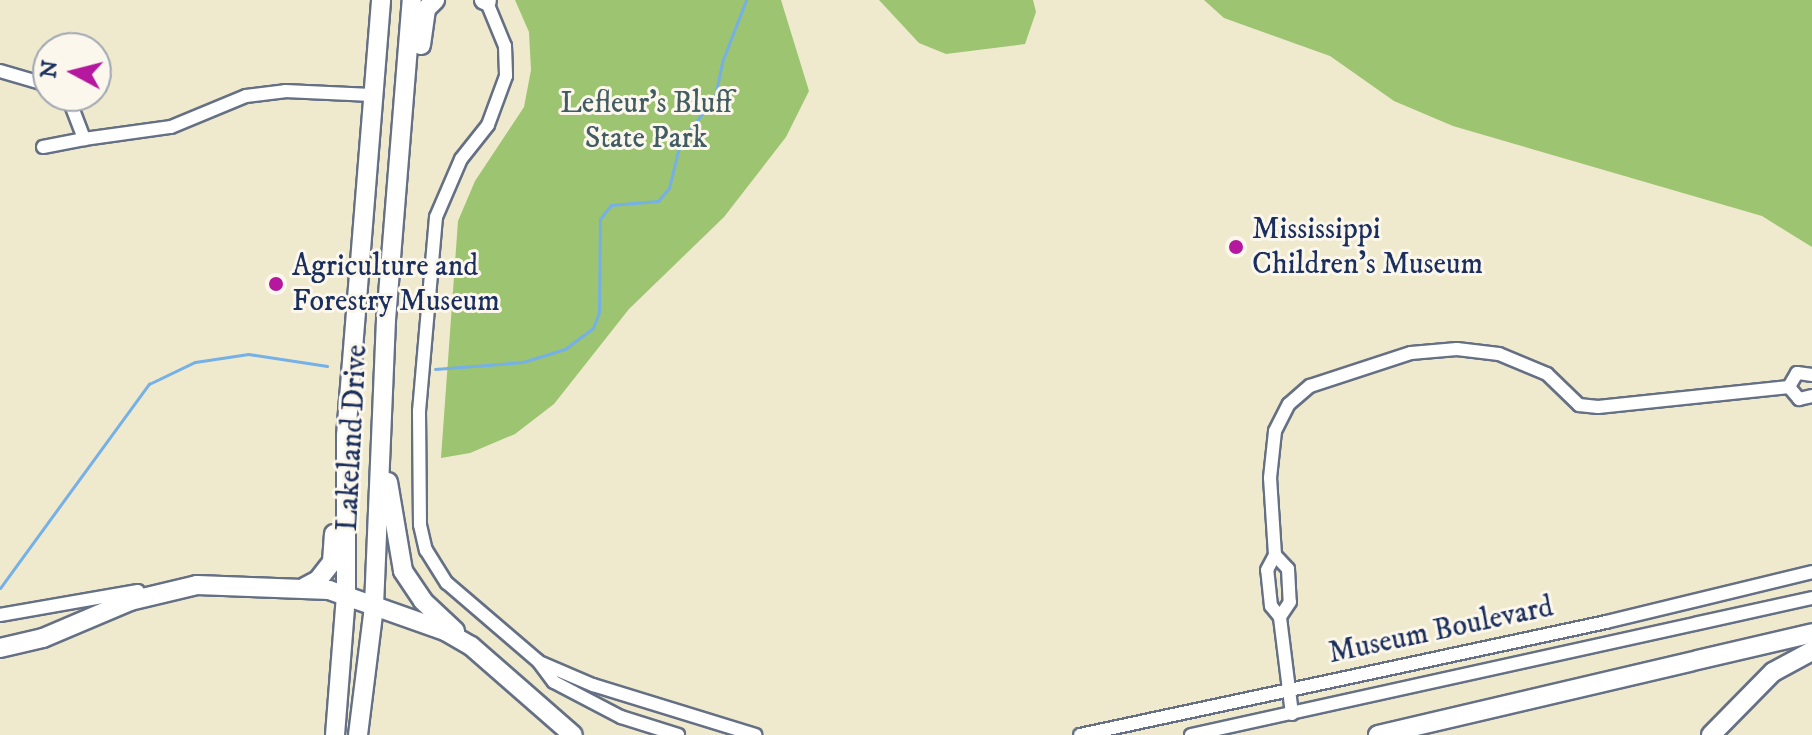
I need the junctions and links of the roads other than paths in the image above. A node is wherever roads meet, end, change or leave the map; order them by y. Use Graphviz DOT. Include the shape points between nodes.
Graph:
graph roads {
  1 [pos="381,0"];
  2 [pos="412,0"];
  3 [pos="435,0"];
  4 [pos="486,0"];
  5 [pos="0,71"];
  6 [pos="32,80"];
  7 [pos="404,92"];
  8 [pos="372,95"];
  9 [pos="74,112"];
  10 [pos="84,139"];
  11 [pos="43,147"];
  12 [pos="1812,375"];
  13 [pos="1789,387"];
  14 [pos="1812,396"];
  15 [pos="381,421"];
  16 [pos="346,436"];
  17 [pos="1275,555"];
  18 [pos="1812,572"];
  19 [pos="197,585"];
  20 [pos="305,587"];
  21 [pos="346,594"];
  22 [pos="1812,598"];
  23 [pos="374,606"];
  24 [pos="0,615"];
  25 [pos="1280,617"];
  26 [pos="1812,633"];
  27 [pos="471,646"];
  28 [pos="0,648"];
  29 [pos="1812,651"];
  30 [pos="538,661"];
  31 [pos="1287,690"];
  32 [pos="1292,714"];
  33 [pos="335,735"];
  34 [pos="358,735"];
  35 [pos="573,735"];
  36 [pos="678,735"];
  37 [pos="756,735"];
  38 [pos="1080,735"];
  39 [pos="1191,735"];
  40 [pos="1378,735"];
  41 [pos="1711,735"];
  1 -- 8 [label="highway, Lakeland Drive"];
  2 -- 7 [label="highway, Lakeland Drive"];
  3 -- 7 [label="highway" via="422,25 418,75"];
  4 -- 30 [label="street" via="505,46 506,76 488,125 461,159 436,217 419,411 420,525 426,550 447,583"];
  5 -- 6 [label="street"];
  7 -- 8 [label="highway"];
  7 -- 15 [label="highway, Lakeland Drive"];
  8 -- 10 [label="street" via="285,91 246,96 171,127"];
  8 -- 16 [label="highway, Lakeland Drive"];
  9 -- 10 [label="street"];
  10 -- 11 [label="street"];
  12 -- 13 [label="street" via="1797,373"];
  13 -- 14 [label="street" via="1799,399"];
  13 -- 17 [label="street" via="1579,405 1547,374 1499,354 1457,349 1411,353 1310,386 1289,404 1275,431 1270,478"];
  15 -- 23 [label="highway, Lakeland Drive"];
  15 -- 27 [label="highway" via="392,528 403,571 423,601"];
  16 -- 20 [label="highway" via="332,562"];
  16 -- 21 [label="highway, Lakeland Drive"];
  17 -- 25 [label="street" via="1267,570 1271,606"];
  17 -- 25 [label="street" via="1288,569 1290,602"];
  18 -- 31 [label="street, Museum Boulevard"];
  19 -- 20 [label="highway"];
  19 -- 24 [label="street"];
  19 -- 28 [label="highway" via="130,601 43,638"];
  20 -- 21 [label="highway"];
  21 -- 23 [label="highway"];
  21 -- 33 [label="highway, Lakeland Drive"];
  22 -- 32 [label="street, Museum Boulevard"];
  23 -- 27 [label="highway"];
  23 -- 34 [label="highway, Lakeland Drive"];
  25 -- 31 [label="street"];
  26 -- 40 [label="highway"];
  27 -- 35 [label="highway"];
  29 -- 41 [label="highway" via="1773,672"];
  30 -- 36 [label="street" via="554,682 586,700"];
  30 -- 37 [label="street" via="593,685"];
  31 -- 32 [label="street"];
  31 -- 38 [label="street, Museum Boulevard"];
  32 -- 39 [label="street, Museum Boulevard"];
}
